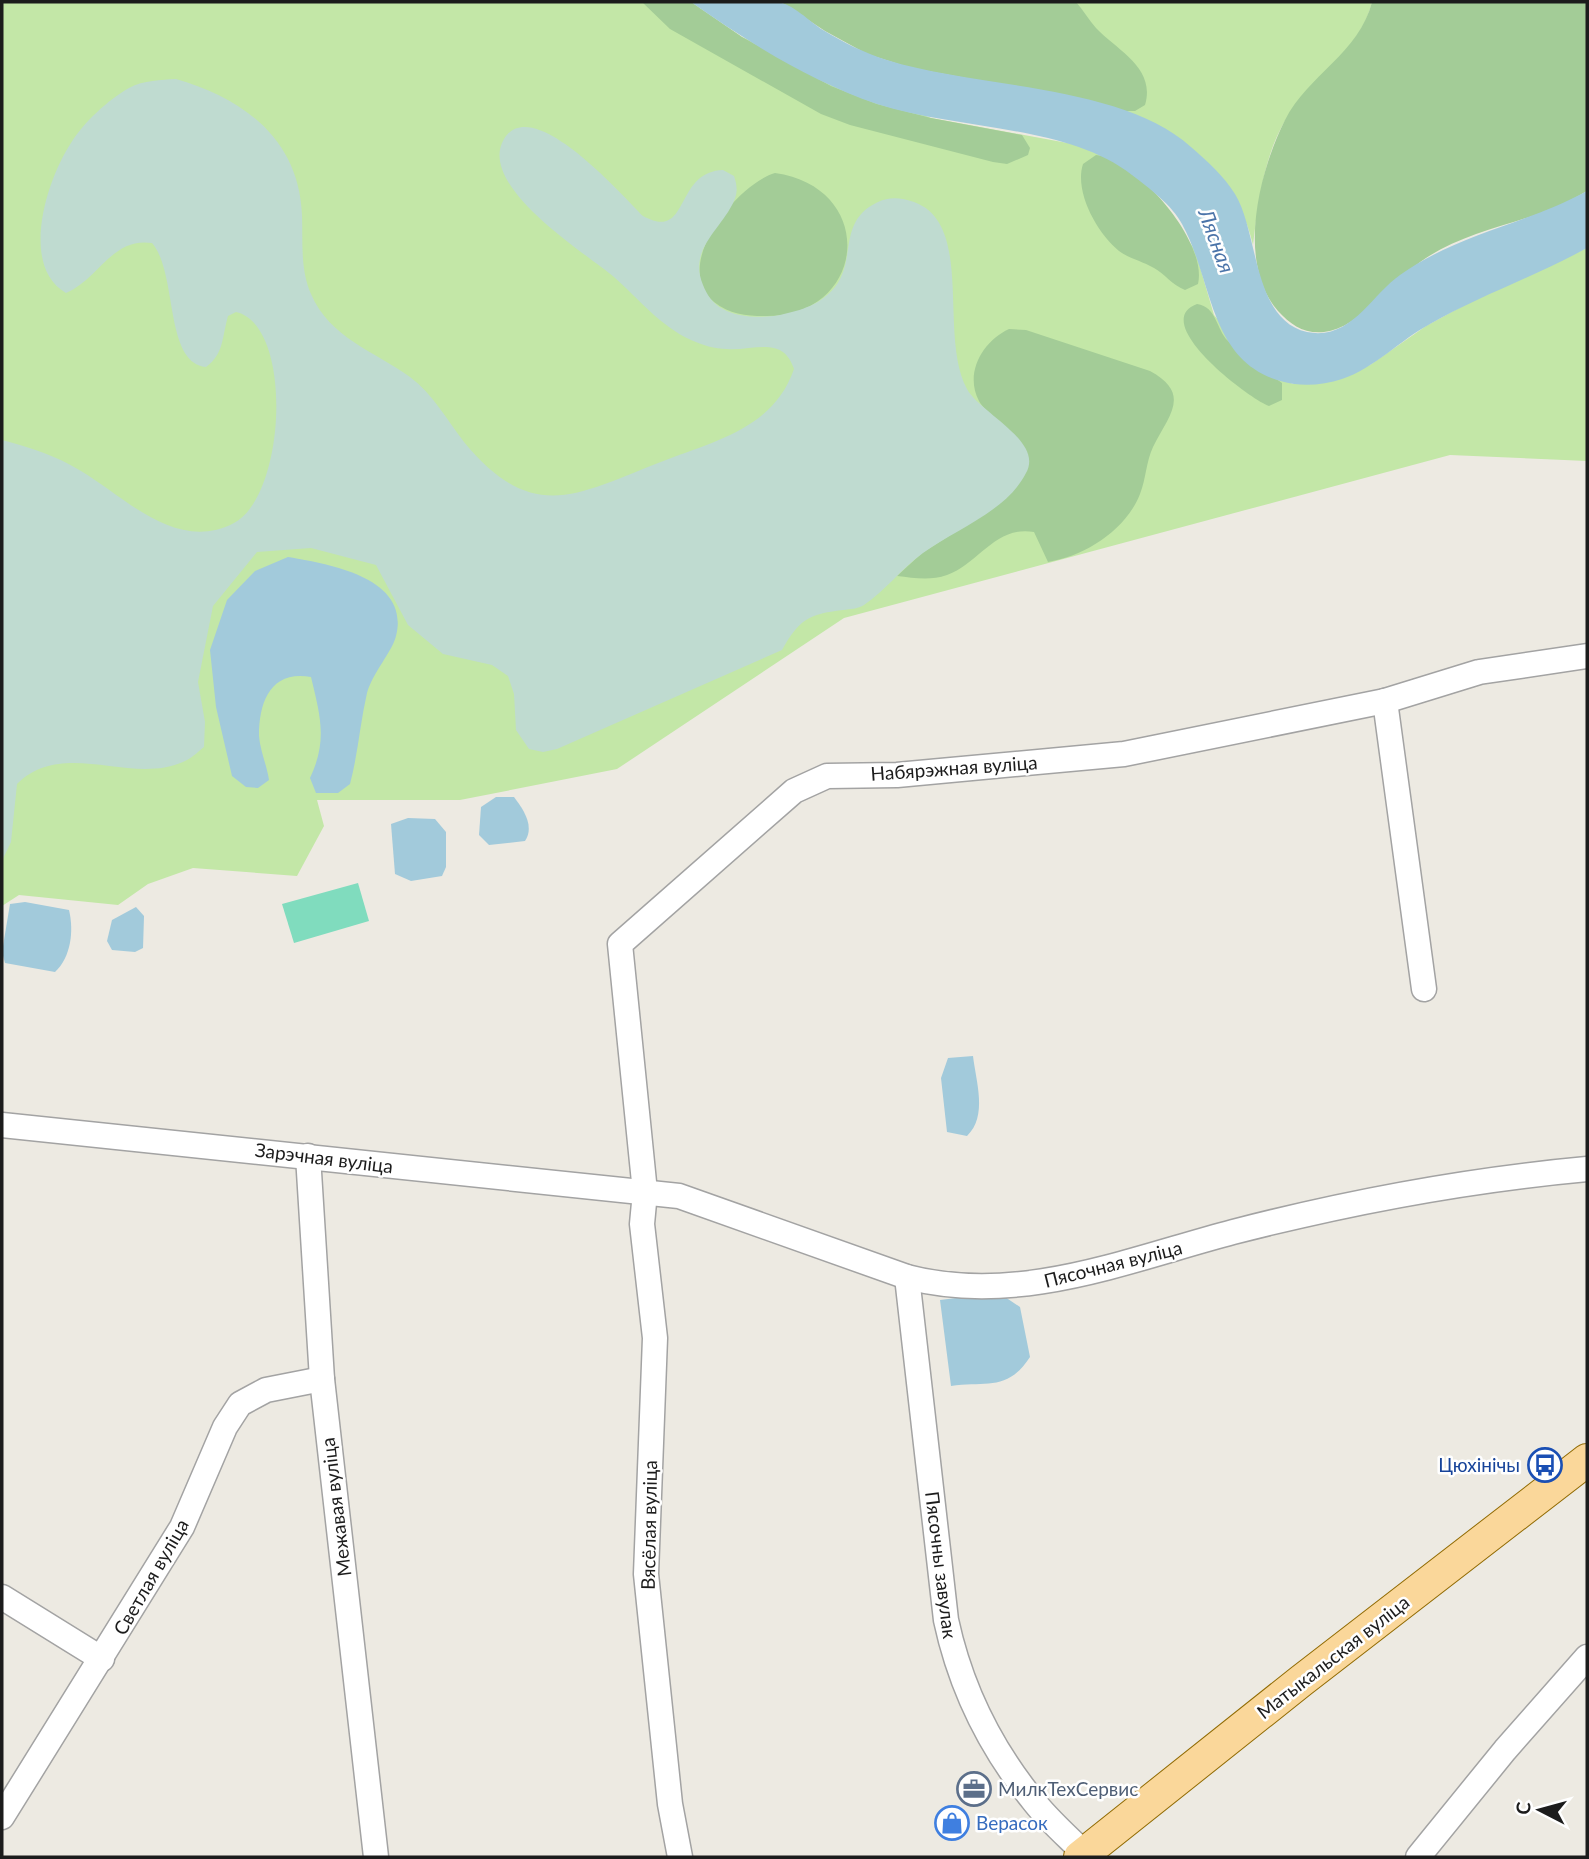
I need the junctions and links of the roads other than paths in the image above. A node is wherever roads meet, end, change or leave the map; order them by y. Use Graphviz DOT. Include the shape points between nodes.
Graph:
graph roads {
  1 [pos="1587,656"];
  2 [pos="1385,701"];
  3 [pos="1424,989"];
  4 [pos="2,1125"];
  5 [pos="307,1156"];
  6 [pos="1587,1169"];
  7 [pos="645,1192"];
  8 [pos="907,1277"];
  9 [pos="322,1379"];
  10 [pos="1587,1460"];
  11 [pos="2,1597"];
  12 [pos="1587,1657"];
  13 [pos="102,1659"];
  14 [pos="2,1816"];
  15 [pos="1083,1856"];
  16 [pos="376,1857"];
  17 [pos="680,1857"];
  18 [pos="1418,1857"];
  1 -- 2 [label="street, Набярэжная вуліца" via="1479,672"];
  2 -- 3 [label="street"];
  2 -- 7 [label="street, Набярэжная вуліца" via="1124,754 897,775 827,776 794,791 620,944"];
  4 -- 5 [label="street, Зарэчная вуліца"];
  5 -- 7 [label="street, Зарэчная вуліца"];
  5 -- 9 [label="street, Межавая вуліца"];
  6 -- 8 [label="street, Пясочная вуліца" via="1389,1196 1233,1232 1055,1282 939,1285"];
  7 -- 8 [label="street, Пясочная вуліца" via="679,1196"];
  7 -- 17 [label="street, Вясёлая вуліца" via="642,1224 655,1338 646,1574 670,1804"];
  8 -- 15 [label="street, Пясочны завулак" via="946,1620 955,1660 987,1732 1032,1800"];
  9 -- 13 [label="street, Светлая вуліца" via="265,1390 240,1404 225,1427 182,1527"];
  9 -- 16 [label="street, Межавая вуліца"];
  10 -- 15 [label="main road, Матыкальская вуліца"];
  11 -- 13 [label="street"];
  12 -- 18 [label="street"];
  13 -- 14 [label="street, Светлая вуліца"];
}
